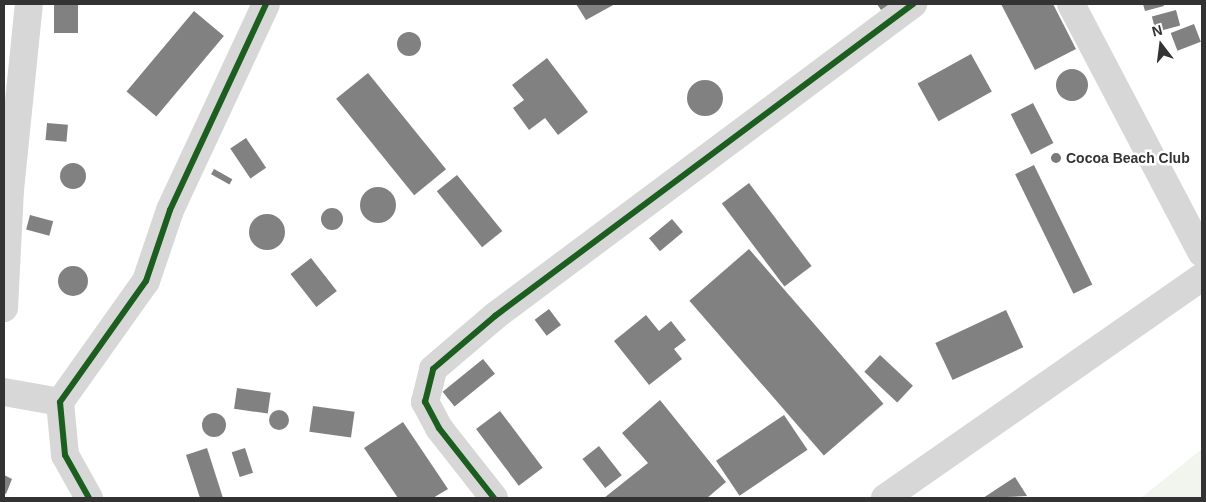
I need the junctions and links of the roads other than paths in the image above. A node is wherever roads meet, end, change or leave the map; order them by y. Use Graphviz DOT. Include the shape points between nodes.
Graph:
graph roads {
  1 [pos="29,4"];
  2 [pos="266,4"];
  3 [pos="913,4"];
  4 [pos="1071,4"];
  5 [pos="1202,253"];
  6 [pos="1202,277"];
  7 [pos="4,308"];
  8 [pos="4,392"];
  9 [pos="60,402"];
  10 [pos="89,498"];
  11 [pos="494,498"];
  12 [pos="885,498"];
  1 -- 7 [label="street" via="10,190"];
  2 -- 9 [label="street" via="170,210 146,281"];
  3 -- 11 [label="street" via="495,316 433,369 425,402 439,428"];
  4 -- 5 [label="street"];
  6 -- 12 [label="street"];
  8 -- 9 [label="street"];
  9 -- 10 [label="street" via="65,455"];
}
